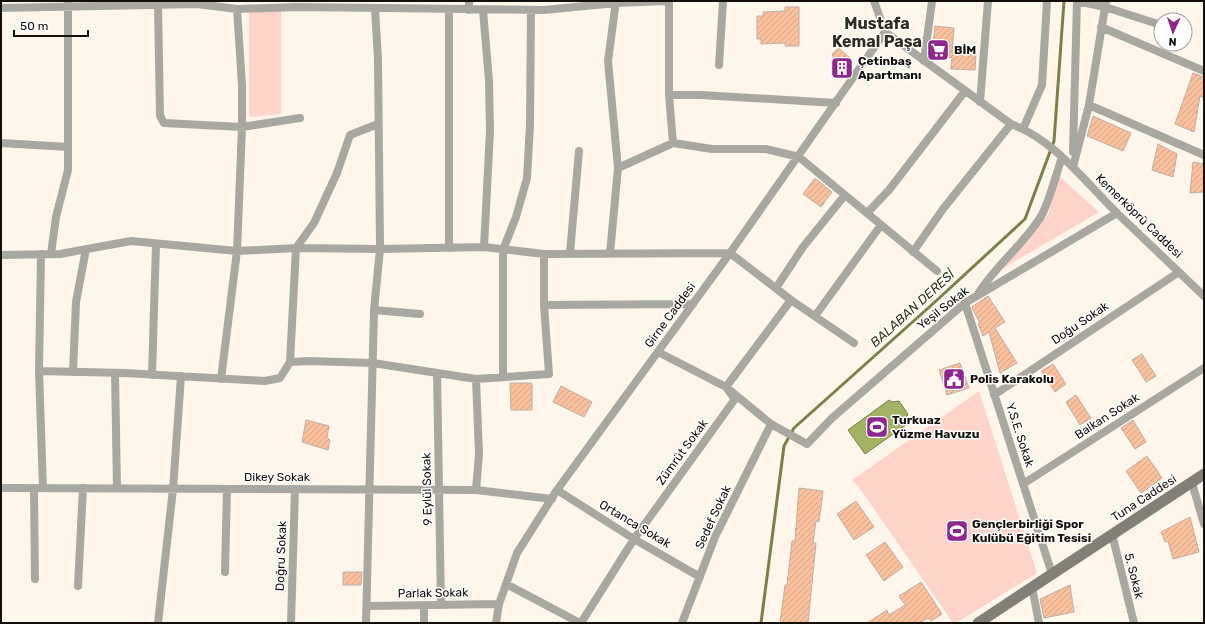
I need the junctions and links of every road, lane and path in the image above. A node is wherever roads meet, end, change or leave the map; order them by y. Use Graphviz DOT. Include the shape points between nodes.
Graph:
graph roads {
  1 [pos="543,1"];
  2 [pos="666,1"];
  3 [pos="669,1"];
  4 [pos="720,1"];
  5 [pos="724,1"];
  6 [pos="874,1"];
  7 [pos="932,1"];
  8 [pos="988,1"];
  9 [pos="1047,1"];
  10 [pos="1077,1"];
  11 [pos="197,2"];
  12 [pos="616,2"];
  13 [pos="68,4"];
  14 [pos="296,4"];
  15 [pos="1106,4"];
  16 [pos="158,5"];
  17 [pos="469,5"];
  18 [pos="1,8"];
  19 [pos="375,8"];
  20 [pos="237,9"];
  21 [pos="449,9"];
  22 [pos="483,10"];
  23 [pos="531,10"];
  24 [pos="544,10"];
  25 [pos="1153,22"];
  26 [pos="1101,27"];
  27 [pos="885,32"];
  28 [pos="924,61"];
  29 [pos="719,65"];
  30 [pos="1204,71"];
  31 [pos="965,91"];
  32 [pos="669,95"];
  33 [pos="980,102"];
  34 [pos="836,103"];
  35 [pos="1089,105"];
  36 [pos="300,118"];
  37 [pos="378,124"];
  38 [pos="1011,124"];
  39 [pos="242,127"];
  40 [pos="1023,128"];
  41 [pos="1,143"];
  42 [pos="673,143"];
  43 [pos="68,147"];
  44 [pos="579,151"];
  45 [pos="1060,155"];
  46 [pos="1204,155"];
  47 [pos="799,157"];
  48 [pos="1073,167"];
  49 [pos="618,168"];
  50 [pos="844,194"];
  51 [pos="866,213"];
  52 [pos="1118,213"];
  53 [pos="881,225"];
  54 [pos="156,244"];
  55 [pos="484,247"];
  56 [pos="296,248"];
  57 [pos="449,248"];
  58 [pos="86,249"];
  59 [pos="380,249"];
  60 [pos="503,250"];
  61 [pos="237,251"];
  62 [pos="913,252"];
  63 [pos="570,253"];
  64 [pos="610,253"];
  65 [pos="730,253"];
  66 [pos="41,254"];
  67 [pos="51,254"];
  68 [pos="544,254"];
  69 [pos="1,255"];
  70 [pos="937,272"];
  71 [pos="1179,272"];
  72 [pos="776,288"];
  73 [pos="977,296"];
  74 [pos="1204,296"];
  75 [pos="791,300"];
  76 [pos="965,303"];
  77 [pos="693,304"];
  78 [pos="544,306"];
  79 [pos="374,310"];
  80 [pos="420,314"];
  81 [pos="815,316"];
  82 [pos="854,343"];
  83 [pos="658,352"];
  84 [pos="290,362"];
  85 [pos="373,363"];
  86 [pos="1204,368"];
  87 [pos="39,371"];
  88 [pos="73,372"];
  89 [pos="115,373"];
  90 [pos="437,373"];
  91 [pos="152,374"];
  92 [pos="181,376"];
  93 [pos="503,377"];
  94 [pos="221,379"];
  95 [pos="476,379"];
  96 [pos="726,387"];
  97 [pos="994,395"];
  98 [pos="771,424"];
  99 [pos="1204,474"];
  100 [pos="1192,483"];
  101 [pos="1023,484"];
  102 [pos="1,488"];
  103 [pos="34,488"];
  104 [pos="43,488"];
  105 [pos="83,488"];
  106 [pos="117,488"];
  107 [pos="173,489"];
  108 [pos="227,489"];
  109 [pos="295,489"];
  110 [pos="370,490"];
  111 [pos="439,490"];
  112 [pos="476,490"];
  113 [pos="558,490"];
  114 [pos="552,499"];
  115 [pos="1204,524"];
  116 [pos="1112,534"];
  117 [pos="634,539"];
  118 [pos="225,572"];
  119 [pos="1052,574"];
  120 [pos="700,577"];
  121 [pos="35,579"];
  122 [pos="506,584"];
  123 [pos="78,586"];
  124 [pos="1032,587"];
  125 [pos="441,604"];
  126 [pos="499,604"];
  127 [pos="424,605"];
  128 [pos="367,606"];
  129 [pos="158,623"];
  130 [pos="291,623"];
  131 [pos="366,623"];
  132 [pos="424,623"];
  133 [pos="496,623"];
  134 [pos="581,623"];
  135 [pos="682,623"];
  136 [pos="978,623"];
  137 [pos="1039,623"];
  138 [pos="1134,623"];
  1 -- 24 [label="street"];
  2 -- 12 [label="street"];
  3 -- 32 [label="street"];
  4 -- 5 [label="street"];
  5 -- 29 [label="street"];
  6 -- 27 [label="street"];
  7 -- 28 [label="street"];
  8 -- 33 [label="street"];
  9 -- 40 [label="street" via="1042,85"];
  10 -- 15 [label="street"];
  10 -- 48 [label="street"];
  11 -- 16 [label="street"];
  11 -- 20 [label="street"];
  12 -- 24 [label="street"];
  12 -- 49 [label="street" via="608,61"];
  13 -- 16 [label="street"];
  13 -- 18 [label="street"];
  13 -- 43 [label="street"];
  14 -- 19 [label="street"];
  14 -- 20 [label="street"];
  15 -- 25 [label="street"];
  15 -- 26 [label="street"];
  16 -- 39 [label="street" via="160,116 164,123"];
  17 -- 21 [label="street"];
  17 -- 22 [label="street"];
  19 -- 21 [label="street"];
  19 -- 37 [label="street"];
  20 -- 39 [label="street"];
  21 -- 57 [label="street"];
  22 -- 23 [label="street"];
  22 -- 55 [label="street" via="490,131"];
  23 -- 24 [label="street"];
  23 -- 60 [label="street" via="527,178"];
  26 -- 30 [label="street"];
  26 -- 35 [label="street"];
  27 -- 28 [label="street"];
  27 -- 34 [label="street, Girne Caddesi"];
  28 -- 31 [label="street"];
  31 -- 33 [label="street"];
  31 -- 51 [label="street" via="889,190"];
  32 -- 34 [label="street"];
  32 -- 42 [label="street"];
  33 -- 38 [label="street"];
  34 -- 47 [label="street, Girne Caddesi"];
  35 -- 46 [label="street"];
  35 -- 48 [label="street"];
  36 -- 39 [label="street"];
  37 -- 56 [label="street" via="350,134 337,174 314,223"];
  37 -- 59 [label="street"];
  38 -- 40 [label="street"];
  38 -- 62 [label="street" via="943,209"];
  39 -- 61 [label="street"];
  40 -- 45 [label="street, Kemerköprü Caddesi"];
  41 -- 43 [label="street"];
  42 -- 47 [label="street" via="712,149 766,149"];
  42 -- 49 [label="street"];
  43 -- 67 [label="street" via="68,170 56,217"];
  44 -- 63 [label="street"];
  45 -- 48 [label="street, Kemerköprü Caddesi"];
  45 -- 73 [label="street" via="1041,217 989,276"];
  47 -- 50 [label="street"];
  47 -- 65 [label="street, Girne Caddesi"];
  48 -- 52 [label="street, Kemerköprü Caddesi"];
  49 -- 64 [label="street"];
  50 -- 51 [label="street"];
  50 -- 72 [label="street" via="803,247"];
  51 -- 53 [label="street"];
  52 -- 71 [label="street, Kemerköprü Caddesi"];
  52 -- 73 [label="street, Yeşil Sokak"];
  53 -- 62 [label="street"];
  53 -- 81 [label="street"];
  54 -- 58 [label="street" via="131,241"];
  54 -- 61 [label="street"];
  54 -- 91 [label="street"];
  55 -- 57 [label="street"];
  55 -- 60 [label="street"];
  56 -- 59 [label="street"];
  56 -- 61 [label="street"];
  56 -- 84 [label="street"];
  57 -- 59 [label="street"];
  58 -- 67 [label="street"];
  58 -- 88 [label="street" via="76,302"];
  59 -- 79 [label="street"];
  60 -- 68 [label="street"];
  60 -- 93 [label="street"];
  61 -- 94 [label="street"];
  62 -- 70 [label="street"];
  63 -- 64 [label="street"];
  63 -- 68 [label="street"];
  64 -- 65 [label="street"];
  65 -- 72 [label="street"];
  65 -- 77 [label="street, Girne Caddesi"];
  66 -- 67 [label="street"];
  66 -- 69 [label="street"];
  66 -- 87 [label="street"];
  68 -- 78 [label="street"];
  71 -- 74 [label="street, Kemerköprü Caddesi"];
  71 -- 97 [label="street, Doğu Sokak"];
  72 -- 75 [label="street"];
  73 -- 76 [label="street, Yeşil Sokak"];
  75 -- 81 [label="street"];
  75 -- 96 [label="street"];
  76 -- 97 [label="street, Y.S.E. Sokak"];
  76 -- 98 [label="street, Yeşil Sokak" via="832,418 807,444"];
  77 -- 78 [label="street"];
  77 -- 83 [label="street, Girne Caddesi"];
  78 -- 93 [label="street" via="549,374"];
  79 -- 80 [label="street"];
  79 -- 85 [label="street"];
  81 -- 82 [label="street"];
  83 -- 96 [label="street"];
  83 -- 113 [label="street, Girne Caddesi"];
  84 -- 85 [label="street"];
  84 -- 94 [label="street" via="280,378 264,381"];
  85 -- 90 [label="street"];
  85 -- 110 [label="street"];
  86 -- 101 [label="street, Balkan Sokak"];
  87 -- 88 [label="street"];
  87 -- 104 [label="street"];
  88 -- 89 [label="street"];
  89 -- 91 [label="street"];
  89 -- 106 [label="street"];
  90 -- 95 [label="street"];
  90 -- 111 [label="street, 9 Eylül Sokak"];
  91 -- 92 [label="street"];
  92 -- 94 [label="street"];
  92 -- 107 [label="street"];
  93 -- 95 [label="street"];
  95 -- 112 [label="street" via="479,454"];
  96 -- 98 [label="street"];
  96 -- 117 [label="street, Zümrüt Sokak" via="735,399"];
  97 -- 101 [label="street, Y.S.E. Sokak"];
  98 -- 120 [label="street, Sedef Sokak" via="716,537"];
  99 -- 100 [label="street, Tuna Caddesi"];
  100 -- 115 [label="street"];
  100 -- 116 [label="street, Tuna Caddesi"];
  101 -- 119 [label="street, Y.S.E. Sokak"];
  102 -- 103 [label="street, Dikey Sokak"];
  103 -- 104 [label="street, Dikey Sokak"];
  103 -- 121 [label="street"];
  104 -- 105 [label="street, Dikey Sokak"];
  105 -- 106 [label="street, Dikey Sokak"];
  105 -- 123 [label="street"];
  106 -- 107 [label="street, Dikey Sokak"];
  107 -- 108 [label="street, Dikey Sokak"];
  107 -- 129 [label="street"];
  108 -- 109 [label="street, Dikey Sokak"];
  108 -- 118 [label="street"];
  109 -- 110 [label="street, Dikey Sokak"];
  109 -- 130 [label="street, Doğru Sokak"];
  110 -- 111 [label="street, Dikey Sokak"];
  110 -- 128 [label="street"];
  111 -- 112 [label="street, Dikey Sokak"];
  111 -- 125 [label="street, 9 Eylül Sokak"];
  112 -- 114 [label="street, Dikey Sokak"];
  113 -- 114 [label="street, Girne Caddesi"];
  113 -- 117 [label="street, Ortanca Sokak"];
  114 -- 122 [label="street, Girne Caddesi" via="517,553"];
  116 -- 119 [label="street, Tuna Caddesi"];
  116 -- 138 [label="street, 5. Sokak"];
  117 -- 120 [label="street, Ortanca Sokak"];
  117 -- 134 [label="street, Zümrüt Sokak"];
  119 -- 124 [label="street, Tuna Caddesi"];
  120 -- 135 [label="street, Sedef Sokak"];
  122 -- 126 [label="street, Girne Caddesi"];
  122 -- 134 [label="street"];
  124 -- 136 [label="street, Tuna Caddesi"];
  124 -- 137 [label="street"];
  125 -- 126 [label="street, Parlak Sokak"];
  125 -- 127 [label="street, Parlak Sokak"];
  126 -- 133 [label="street, Girne Caddesi"];
  127 -- 128 [label="street, Parlak Sokak"];
  127 -- 132 [label="street"];
  128 -- 131 [label="street"];
}
